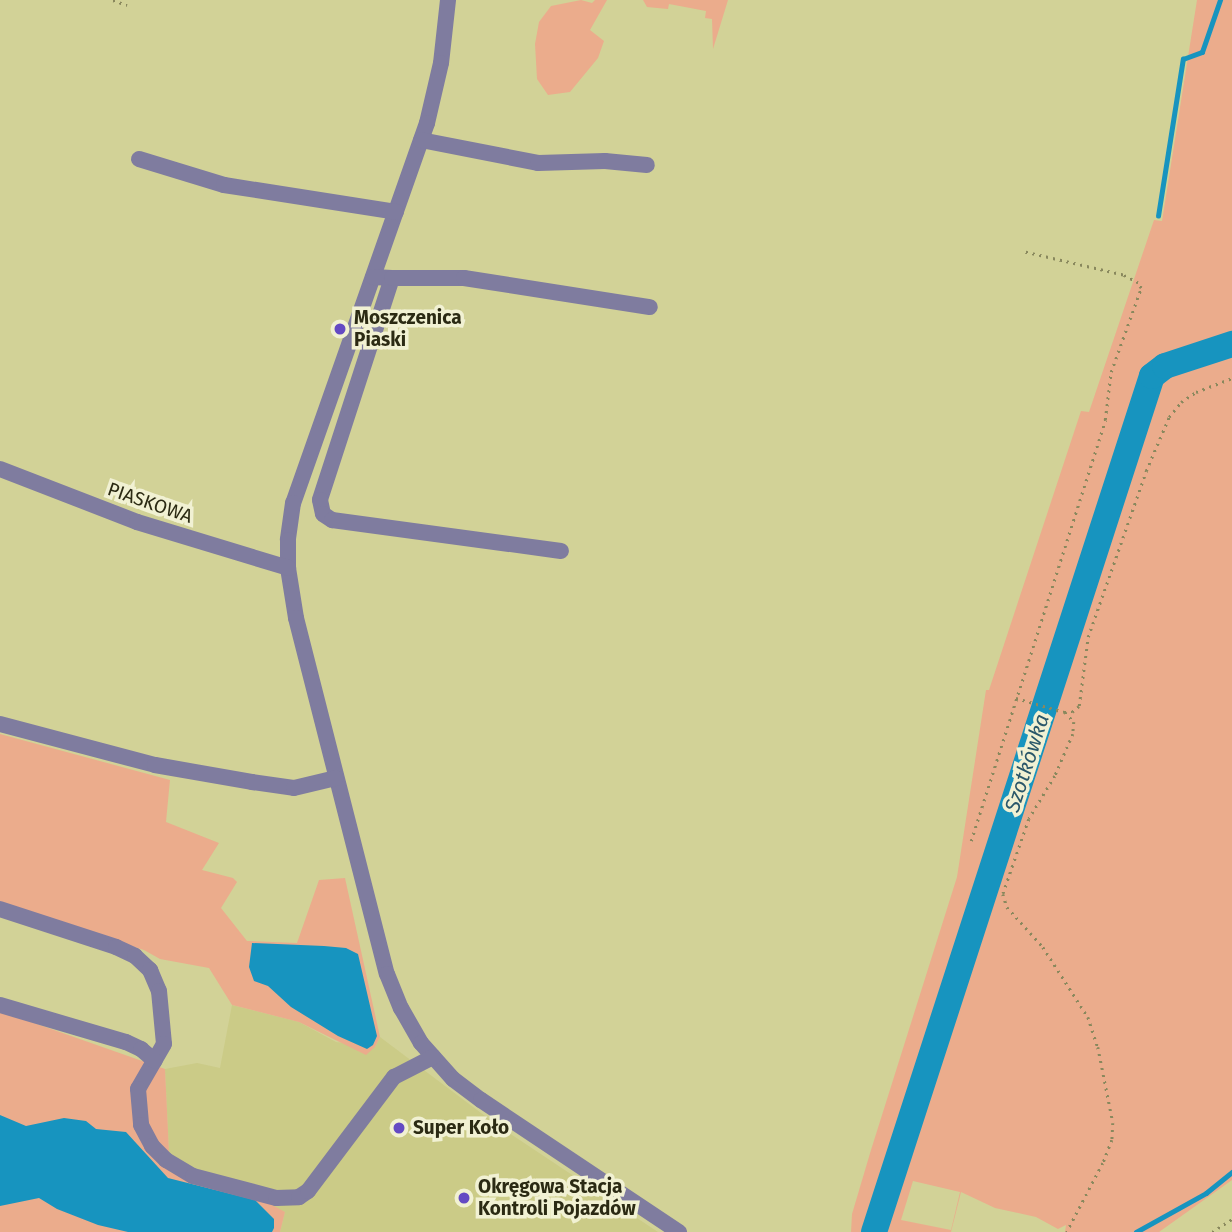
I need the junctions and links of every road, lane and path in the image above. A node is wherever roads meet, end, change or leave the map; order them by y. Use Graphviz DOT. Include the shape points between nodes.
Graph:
graph roads {
  1 [pos="113,0"];
  2 [pos="448,0"];
  3 [pos="127,5"];
  4 [pos="421,141"];
  5 [pos="139,159"];
  6 [pos="647,165"];
  7 [pos="396,212"];
  8 [pos="1024,252"];
  9 [pos="373,277"];
  10 [pos="392,278"];
  11 [pos="650,307"];
  12 [pos="1232,378"];
  13 [pos="0,469"];
  14 [pos="561,551"];
  15 [pos="288,568"];
  16 [pos="1015,698"];
  17 [pos="1065,712"];
  18 [pos="0,724"];
  19 [pos="336,778"];
  20 [pos="971,841"];
  21 [pos="0,909"];
  22 [pos="0,1005"];
  23 [pos="433,1057"];
  24 [pos="155,1061"];
  25 [pos="1232,1219"];
  26 [pos="679,1232"];
  27 [pos="1067,1232"];
  28 [pos="1212,1232"];
  1 -- 3 [label="path"];
  2 -- 4 [label="street" via="441,63"];
  4 -- 6 [label="street" via="538,163"];
  4 -- 7 [label="street"];
  5 -- 7 [label="street" via="224,185"];
  7 -- 9 [label="street"];
  8 -- 16 [label="path" via="1123,275 1141,288 1111,372 1101,433"];
  9 -- 10 [label="street"];
  9 -- 15 [label="street" via="293,503"];
  10 -- 11 [label="street" via="464,278"];
  10 -- 14 [label="street" via="320,500 323,514 332,520"];
  12 -- 17 [label="path" via="1196,392 1168,417 1088,637 1079,706"];
  13 -- 15 [label="street, PIASKOWA" via="177,535"];
  15 -- 19 [label="street"];
  16 -- 17 [label="path"];
  16 -- 20 [label="path"];
  17 -- 27 [label="path" via="1074,722 1073,734 1029,819 1003,894 1007,907 1043,947 1088,1017 1113,1123 1103,1163"];
  18 -- 19 [label="street" via="155,765 252,782 294,788"];
  19 -- 23 [label="street" via="387,974 401,1007"];
  21 -- 24 [label="street" via="77,932 135,956 154,977 160,1003 164,1044"];
  22 -- 24 [label="street" via="126,1042"];
  23 -- 24 [label="street" via="394,1077 308,1191 286,1200 193,1176 152,1146 141,1125 138,1089"];
  23 -- 26 [label="street" via="481,1100"];
  25 -- 28 [label="path"];
}
